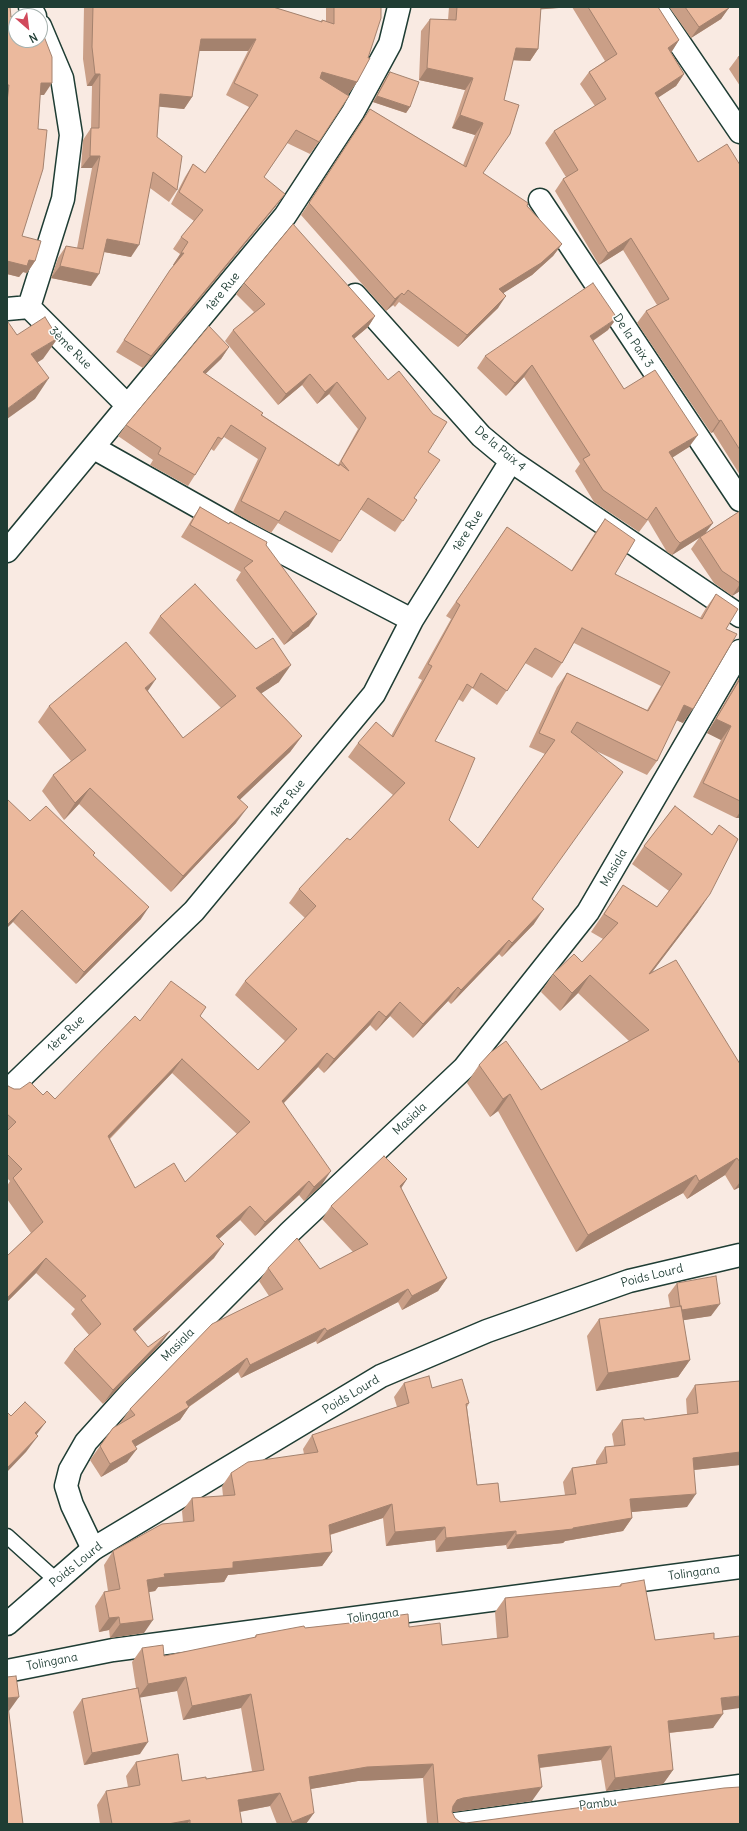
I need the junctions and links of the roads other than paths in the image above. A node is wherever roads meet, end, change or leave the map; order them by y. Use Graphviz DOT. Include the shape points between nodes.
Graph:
graph roads {
  1 [pos="399,7"];
  2 [pos="655,7"];
  3 [pos="48,45"];
  4 [pos="740,132"];
  5 [pos="540,200"];
  6 [pos="285,216"];
  7 [pos="300,234"];
  8 [pos="343,282"];
  9 [pos="29,307"];
  10 [pos="7,309"];
  11 [pos="127,405"];
  12 [pos="94,448"];
  13 [pos="511,461"];
  14 [pos="740,500"];
  15 [pos="7,552"];
  16 [pos="740,616"];
  17 [pos="412,620"];
  18 [pos="740,651"];
  19 [pos="7,1091"];
  20 [pos="740,1255"];
  21 [pos="7,1536"];
  22 [pos="93,1549"];
  23 [pos="740,1567"];
  24 [pos="56,1580"];
  25 [pos="7,1624"];
  26 [pos="7,1672"];
  27 [pos="740,1786"];
  28 [pos="455,1824"];
  1 -- 6 [label="street, 1ère Rue" via="390,44 353,112"];
  2 -- 4 [label="street"];
  3 -- 9 [label="street" via="62,78 71,135 63,199"];
  5 -- 14 [label="street, De la Paix 3"];
  6 -- 7 [label="street"];
  6 -- 11 [label="street, 1ère Rue"];
  8 -- 13 [label="street, De la Paix 4" via="481,436"];
  9 -- 10 [label="street"];
  9 -- 11 [label="street, 3ème Rue"];
  11 -- 12 [label="street, 1ère Rue"];
  12 -- 15 [label="street, 1ère Rue"];
  12 -- 17 [label="street" via="245,533"];
  13 -- 16 [label="street, De la Paix 4"];
  13 -- 17 [label="street, 1ère Rue"];
  17 -- 19 [label="street, 1ère Rue" via="374,694 194,911"];
  18 -- 22 [label="street, Masiala" via="588,912 464,1068 290,1232 132,1391 86,1442 70,1470 66,1486"];
  20 -- 22 [label="street, Poids Lourd" via="629,1281 487,1331 381,1376"];
  21 -- 24 [label="lane"];
  22 -- 24 [label="street, Poids Lourd"];
  23 -- 26 [label="street, Tolingana" via="113,1650"];
  24 -- 25 [label="street, Poids Lourd"];
  27 -- 28 [label="street, Pambu"];
}
